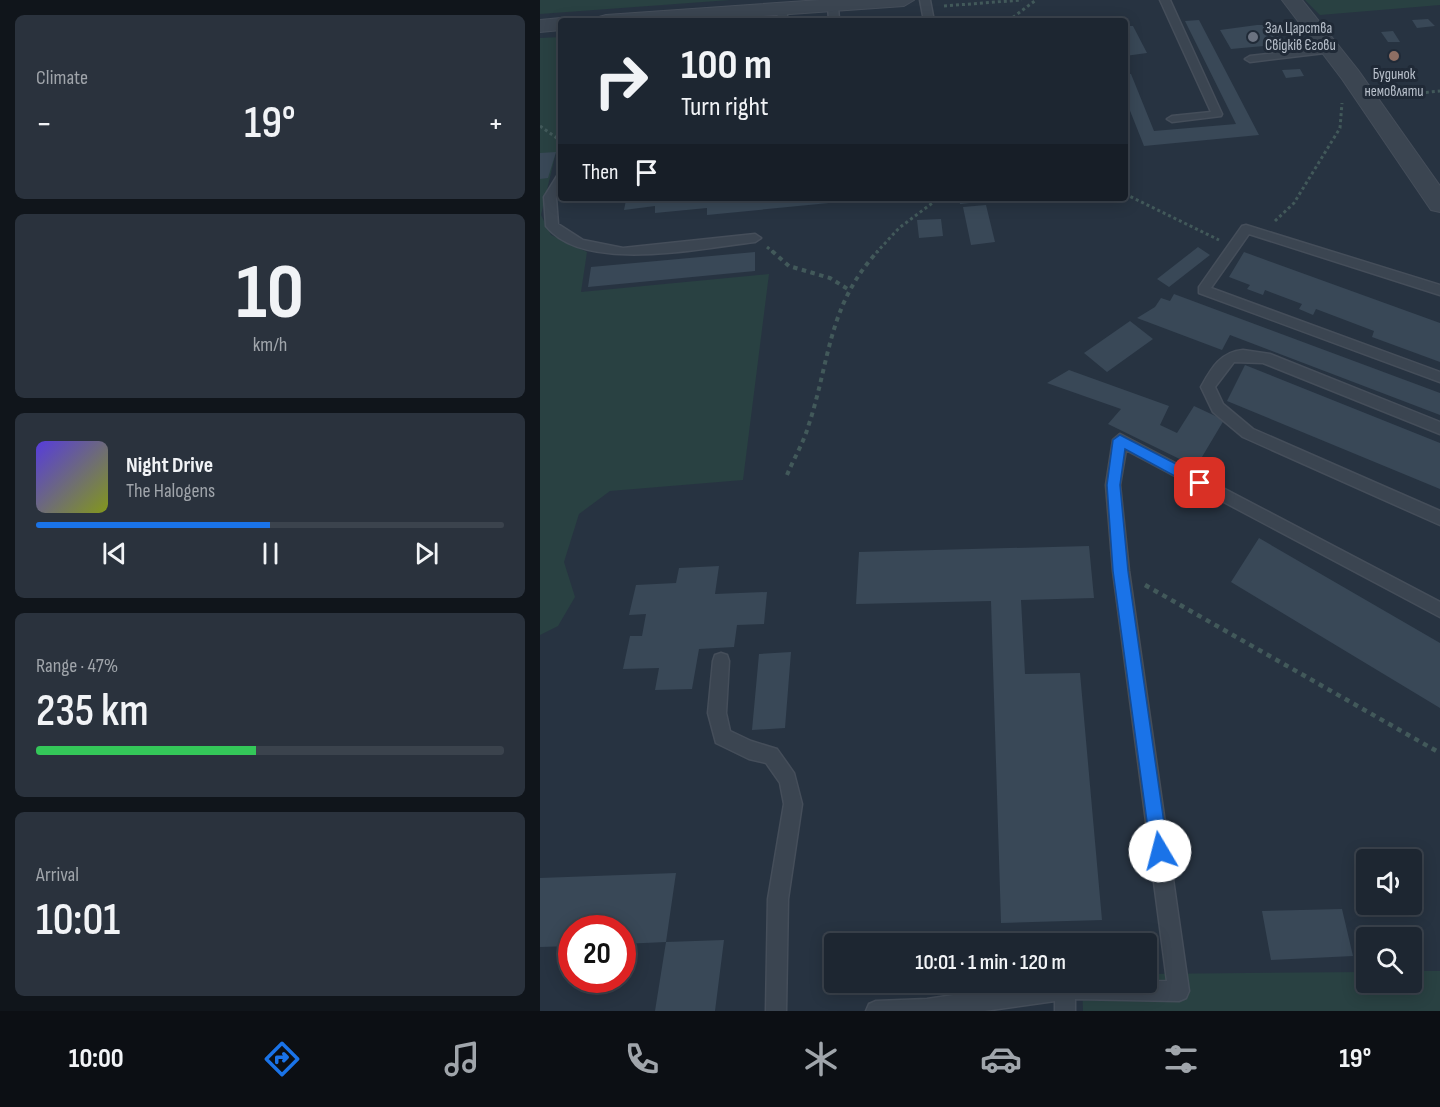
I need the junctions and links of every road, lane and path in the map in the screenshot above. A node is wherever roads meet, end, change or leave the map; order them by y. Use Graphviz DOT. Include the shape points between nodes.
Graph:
graph roads {
  1 [pos="904,0"];
  2 [pos="925,0"];
  3 [pos="1036,0"];
  4 [pos="1166,0"];
  5 [pos="1292,0"];
  6 [pos="833,13"];
  7 [pos="782,15"];
  8 [pos="698,18"];
  9 [pos="928,18"];
  10 [pos="1012,18"];
  11 [pos="558,24"];
  12 [pos="540,26"];
  13 [pos="1330,50"];
  14 [pos="1250,59"];
  15 [pos="1350,75"];
  16 [pos="1440,91"];
  17 [pos="1388,96"];
  18 [pos="1172,119"];
  19 [pos="540,126"];
  20 [pos="558,139"];
  21 [pos="558,184"];
  22 [pos="1128,195"];
  23 [pos="935,201"];
  24 [pos="1440,204"];
  25 [pos="1261,233"];
  26 [pos="755,238"];
  27 [pos="1232,246"];
  28 [pos="1440,290"];
  29 [pos="851,291"];
  30 [pos="1440,377"];
  31 [pos="1440,428"];
  32 [pos="787,475"];
  33 [pos="1440,518"];
  34 [pos="1121,571"];
  35 [pos="1440,610"];
  36 [pos="721,661"];
  37 [pos="1440,753"];
  38 [pos="1157,991"];
  39 [pos="1037,993"];
  40 [pos="1065,993"];
  41 [pos="776,1011"];
  42 [pos="876,1011"];
  43 [pos="1065,1011"];
  1 -- 6 [label="street"];
  2 -- 9 [label="lane"];
  3 -- 10 [label="path"];
  4 -- 18 [label="lane" via="1217,114"];
  5 -- 13 [label="street"];
  6 -- 7 [label="street"];
  7 -- 8 [label="street"];
  11 -- 12 [label="street"];
  13 -- 14 [label="lane"];
  13 -- 15 [label="street"];
  15 -- 24 [label="street"];
  15 -- 25 [label="path" via="1342,98 1340,128 1294,203"];
  16 -- 17 [label="path"];
  19 -- 20 [label="path"];
  21 -- 26 [label="lane" via="550,197 552,226 580,244 623,252"];
  22 -- 27 [label="path"];
  23 -- 29 [label="path" via="899,228 866,264"];
  25 -- 27 [label="lane" via="1246,229"];
  25 -- 28 [label="lane"];
  26 -- 29 [label="path" via="789,266 830,278"];
  27 -- 30 [label="lane" via="1203,290"];
  29 -- 32 [label="path" via="835,319 809,425"];
  31 -- 33 [label="lane" via="1265,358 1240,354 1224,361 1208,387 1218,408 1248,433"];
  34 -- 35 [label="lane" via="1113,485 1120,440"];
  34 -- 37 [label="path"];
  34 -- 38 [label="lane" via="1179,991"];
  36 -- 41 [label="lane" via="717,713 722,737 771,755 788,779 793,804 778,899"];
  39 -- 42 [label="lane" via="927,1009"];
  40 -- 43 [label="lane"];
}
